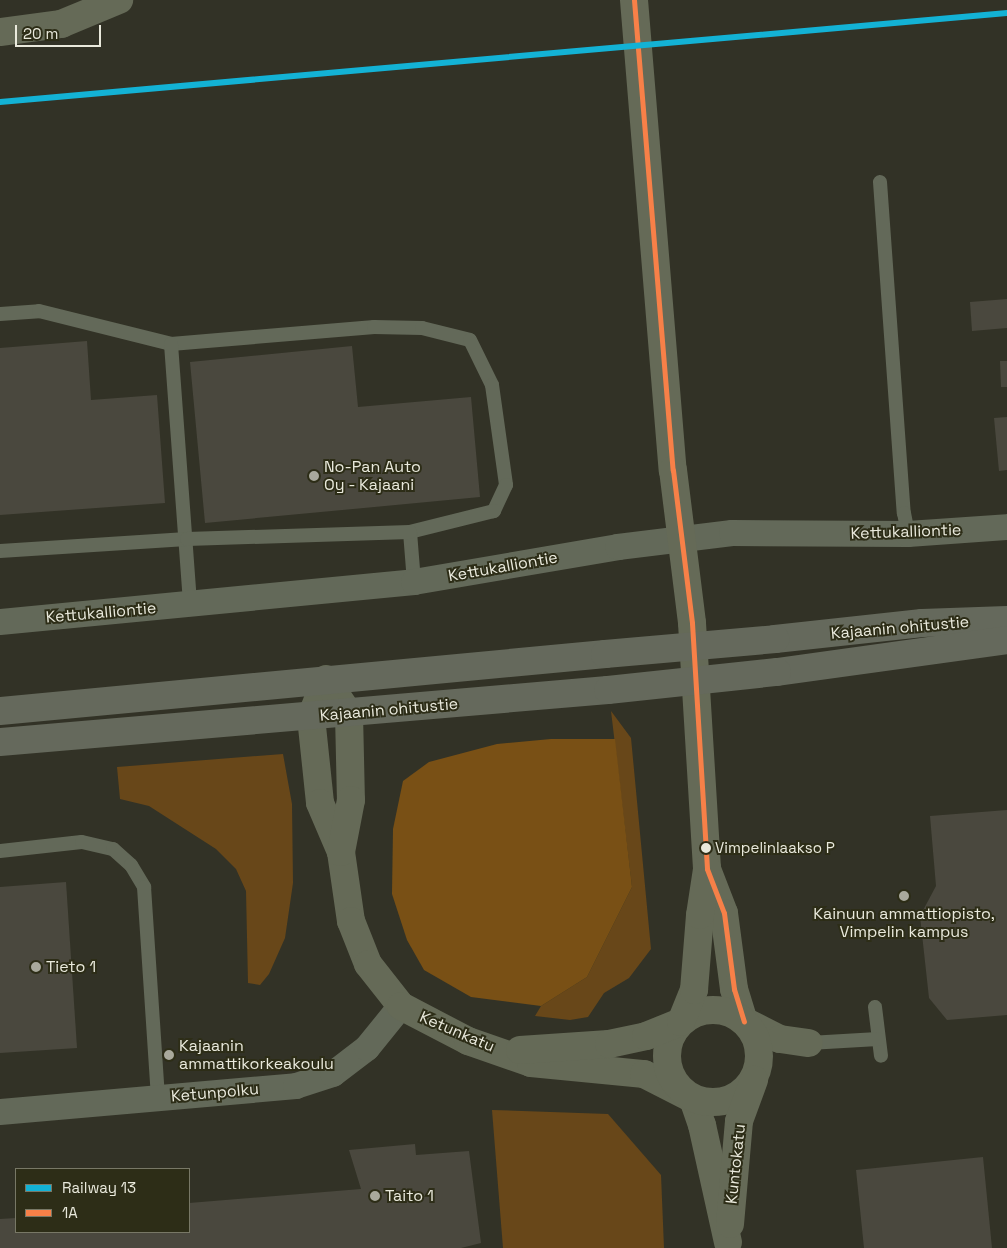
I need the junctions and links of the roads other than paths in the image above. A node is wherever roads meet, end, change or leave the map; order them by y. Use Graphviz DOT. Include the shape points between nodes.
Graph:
graph roads {
  1 [pos="119,0"];
  2 [pos="634,0"];
  3 [pos="0,32"];
  4 [pos="880,182"];
  5 [pos="0,314"];
  6 [pos="171,344"];
  7 [pos="1007,527"];
  8 [pos="410,532"];
  9 [pos="908,534"];
  10 [pos="187,539"];
  11 [pos="680,539"];
  12 [pos="0,551"];
  13 [pos="414,582"];
  14 [pos="190,605"];
  15 [pos="1007,620"];
  16 [pos="0,622"];
  17 [pos="1007,640"];
  18 [pos="326,679"];
  19 [pos="0,711"];
  20 [pos="349,714"];
  21 [pos="311,717"];
  22 [pos="0,742"];
  23 [pos="0,851"];
  24 [pos="341,852"];
  25 [pos="707,869"];
  26 [pos="401,1006"];
  27 [pos="875,1007"];
  28 [pos="744,1021"];
  29 [pos="681,1022"];
  30 [pos="878,1039"];
  31 [pos="809,1043"];
  32 [pos="504,1052"];
  33 [pos="881,1056"];
  34 [pos="752,1083"];
  35 [pos="158,1098"];
  36 [pos="693,1098"];
  37 [pos="0,1112"];
  38 [pos="727,1245"];
  1 -- 3 [label="street" via="61,24"];
  2 -- 11 [label="street"];
  4 -- 9 [label="lane"];
  5 -- 6 [label="lane" via="39,311"];
  6 -- 8 [label="lane" via="374,326 422,328 470,340 492,385 506,485 494,511"];
  6 -- 10 [label="lane"];
  7 -- 9 [label="street, Kettukalliontie"];
  8 -- 10 [label="lane"];
  8 -- 13 [label="lane"];
  9 -- 11 [label="street, Kettukalliontie" via="732,533"];
  10 -- 12 [label="lane"];
  10 -- 14 [label="lane"];
  11 -- 13 [label="street, Kettukalliontie"];
  11 -- 25 [label="street" via="692,624"];
  13 -- 14 [label="street, Kettukalliontie"];
  14 -- 16 [label="street, Kettukalliontie"];
  15 -- 18 [label="highway, Kajaanin ohitustie, bridge" via="922,623"];
  17 -- 20 [label="highway, Kajaanin ohitustie, bridge" via="777,672"];
  18 -- 19 [label="highway, Kajaanin ohitustie"];
  18 -- 20 [label="street"];
  18 -- 21 [label="street, Ketunkatu"];
  20 -- 21 [label="highway, Kajaanin ohitustie"];
  20 -- 24 [label="street, Ketunkatu" via="351,800"];
  21 -- 22 [label="highway, Kajaanin ohitustie"];
  21 -- 24 [label="street, Ketunkatu" via="320,802"];
  23 -- 35 [label="lane" via="82,842 113,849 131,865 144,887"];
  24 -- 26 [label="street, Ketunkatu" via="351,921 359,944 368,964"];
  25 -- 28 [label="street" via="724,913 734,989"];
  25 -- 29 [label="street" via="694,990"];
  26 -- 32 [label="street, Ketunkatu" via="435,1026"];
  26 -- 35 [label="street, Ketunpolku" via="367,1048 333,1074 296,1086"];
  27 -- 30 [label="lane"];
  28 -- 29 [label="street" via="719,1010 692,1015"];
  28 -- 31 [label="street" via="780,1039"];
  28 -- 34 [label="street" via="758,1044 758,1071"];
  29 -- 32 [label="street, Ketunkatu" via="646,1036 609,1044"];
  29 -- 36 [label="street" via="667,1048 667,1064 681,1090"];
  30 -- 31 [label="lane"];
  30 -- 33 [label="lane"];
  31 -- 34 [label="street" via="776,1054"];
  32 -- 36 [label="street, Ketunkatu" via="531,1063 644,1074"];
  34 -- 36 [label="street" via="743,1092 719,1103"];
  34 -- 38 [label="street, Kuntokatu" via="739,1121"];
  35 -- 37 [label="street, Ketunpolku"];
  36 -- 38 [label="street"];
}
